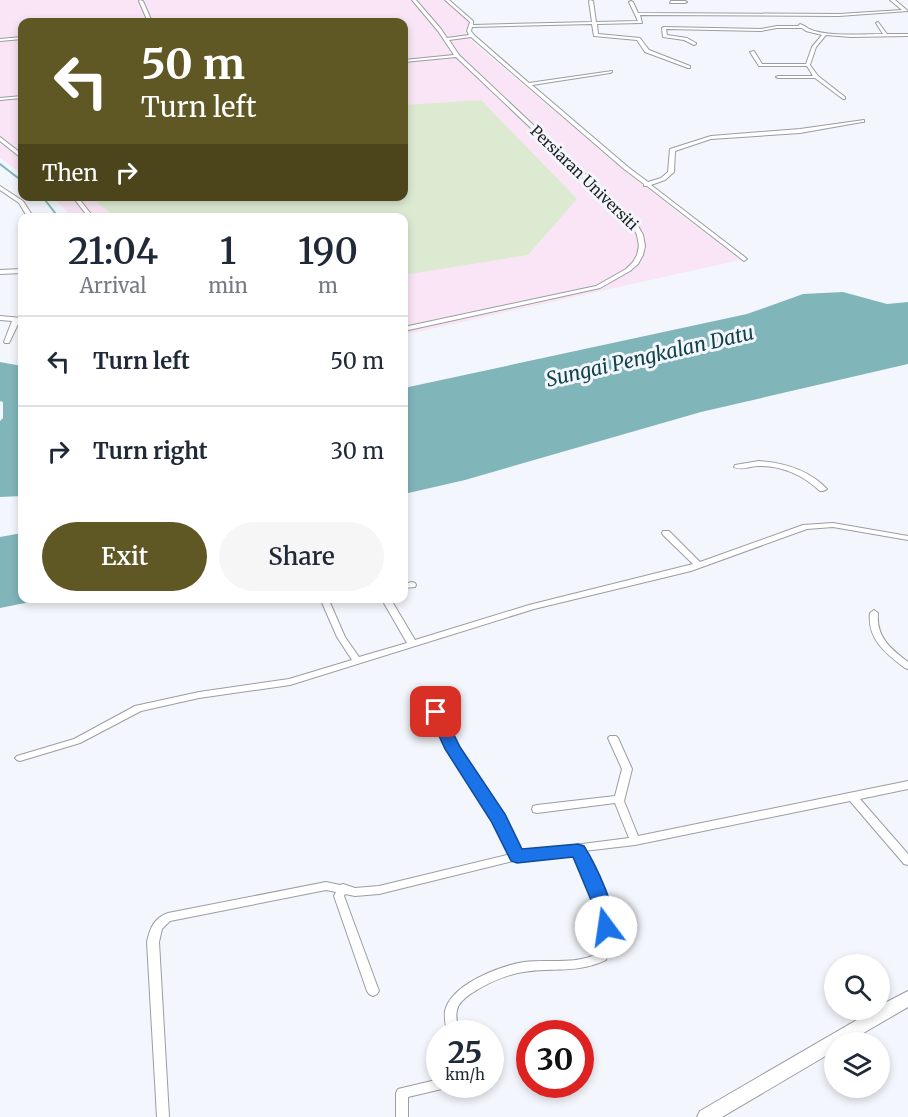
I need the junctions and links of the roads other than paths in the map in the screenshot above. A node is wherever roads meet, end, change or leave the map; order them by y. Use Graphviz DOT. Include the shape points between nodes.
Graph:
graph roads {
  1 [pos="414,0"];
  2 [pos="447,0"];
  3 [pos="892,0"];
  4 [pos="141,1"];
  5 [pos="591,1"];
  6 [pos="684,1"];
  7 [pos="631,2"];
  8 [pos="671,2"];
  9 [pos="874,4"];
  10 [pos="687,12"];
  11 [pos="887,12"];
  12 [pos="907,12"];
  13 [pos="638,14"];
  14 [pos="794,14"];
  15 [pos="148,18"];
  16 [pos="596,23"];
  17 [pos="878,23"];
  18 [pos="471,27"];
  19 [pos="802,27"];
  20 [pos="825,34"];
  21 [pos="885,34"];
  22 [pos="908,35"];
  23 [pos="472,36"];
  24 [pos="18,38"];
  25 [pos="446,39"];
  26 [pos="0,40"];
  27 [pos="694,44"];
  28 [pos="752,52"];
  29 [pos="457,56"];
  30 [pos="408,61"];
  31 [pos="808,64"];
  32 [pos="688,68"];
  33 [pos="610,72"];
  34 [pos="778,77"];
  35 [pos="816,77"];
  36 [pos="530,84"];
  37 [pos="18,97"];
  38 [pos="843,98"];
  39 [pos="0,99"];
  40 [pos="862,121"];
  41 [pos="0,139"];
  42 [pos="18,153"];
  43 [pos="646,184"];
  44 [pos="0,188"];
  45 [pos="18,200"];
  46 [pos="78,201"];
  47 [pos="88,213"];
  48 [pos="744,259"];
  49 [pos="18,271"];
  50 [pos="0,272"];
  51 [pos="0,318"];
  52 [pos="18,320"];
  53 [pos="18,322"];
  54 [pos="408,328"];
  55 [pos="8,342"];
  56 [pos="738,467"];
  57 [pos="823,489"];
  58 [pos="666,533"];
  59 [pos="908,538"];
  60 [pos="699,565"];
  61 [pos="326,603"];
  62 [pos="388,603"];
  63 [pos="874,613"];
  64 [pos="412,644"];
  65 [pos="357,661"];
  66 [pos="908,666"];
  67 [pos="431,703"];
  68 [pos="613,738"];
  69 [pos="20,758"];
  70 [pos="908,785"];
  71 [pos="853,797"];
  72 [pos="619,799"];
  73 [pos="537,810"];
  74 [pos="635,841"];
  75 [pos="578,850"];
  76 [pos="517,856"];
  77 [pos="908,861"];
  78 [pos="343,888"];
  79 [pos="373,991"];
  80 [pos="908,998"];
  81 [pos="452,1020"];
  82 [pos="426,1088"];
  83 [pos="163,1117"];
  84 [pos="402,1117"];
  85 [pos="706,1117"];
  1 -- 25 [label="street"];
  2 -- 18 [label="street" via="471,21"];
  3 -- 12 [label="street"];
  4 -- 15 [label="street"];
  5 -- 16 [label="street"];
  6 -- 8 [label="street"];
  6 -- 10 [label="street"];
  7 -- 13 [label="street"];
  9 -- 11 [label="street"];
  10 -- 13 [label="street"];
  10 -- 14 [label="street"];
  11 -- 12 [label="street"];
  11 -- 14 [label="street"];
  13 -- 16 [label="street" via="642,21"];
  14 -- 19 [label="street"];
  16 -- 18 [label="street"];
  16 -- 32 [label="street" via="596,35 636,39 647,51"];
  17 -- 21 [label="street"];
  18 -- 23 [label="street" via="468,31"];
  19 -- 20 [label="street"];
  19 -- 27 [label="street" via="664,28 666,36"];
  20 -- 21 [label="street"];
  20 -- 31 [label="street" via="814,47"];
  21 -- 22 [label="street"];
  23 -- 25 [label="street"];
  23 -- 36 [label="street"];
  24 -- 26 [label="street"];
  25 -- 29 [label="street"];
  28 -- 31 [label="street" via="761,65"];
  29 -- 30 [label="street"];
  29 -- 54 [label="street, Persiaran Universiti" via="633,223 643,244 640,257 631,267 598,286"];
  31 -- 35 [label="street"];
  33 -- 36 [label="street"];
  34 -- 35 [label="street"];
  35 -- 38 [label="street"];
  36 -- 43 [label="street"];
  37 -- 39 [label="street"];
  40 -- 43 [label="street" via="800,131 707,138 672,150 671,172"];
  41 -- 42 [label="street"];
  43 -- 48 [label="street"];
  44 -- 45 [label="street"];
  46 -- 47 [label="street"];
  49 -- 50 [label="street"];
  51 -- 52 [label="street"];
  53 -- 55 [label="street"];
  56 -- 57 [label="street" via="755,463 780,467 813,479"];
  58 -- 60 [label="street"];
  59 -- 60 [label="street" via="819,525"];
  60 -- 64 [label="street" via="532,607"];
  61 -- 65 [label="street"];
  62 -- 64 [label="street"];
  63 -- 66 [label="street" via="873,630"];
  64 -- 65 [label="street"];
  65 -- 69 [label="street" via="290,682 200,694 138,708 77,741"];
  67 -- 76 [label="street" via="453,749 499,819"];
  68 -- 72 [label="street" via="627,769"];
  70 -- 71 [label="street"];
  71 -- 74 [label="street"];
  71 -- 77 [label="street"];
  72 -- 73 [label="street"];
  72 -- 74 [label="street"];
  74 -- 75 [label="street"];
  75 -- 76 [label="street"];
  75 -- 81 [label="street" via="605,912 608,942 602,957 590,964 522,967 480,983 456,996"];
  76 -- 78 [label="street" via="379,890 355,892"];
  78 -- 79 [label="street" via="339,896"];
  78 -- 83 [label="street" via="326,885 161,920 153,942"];
  80 -- 85 [label="main road"];
  82 -- 84 [label="street" via="402,1093"];
}
